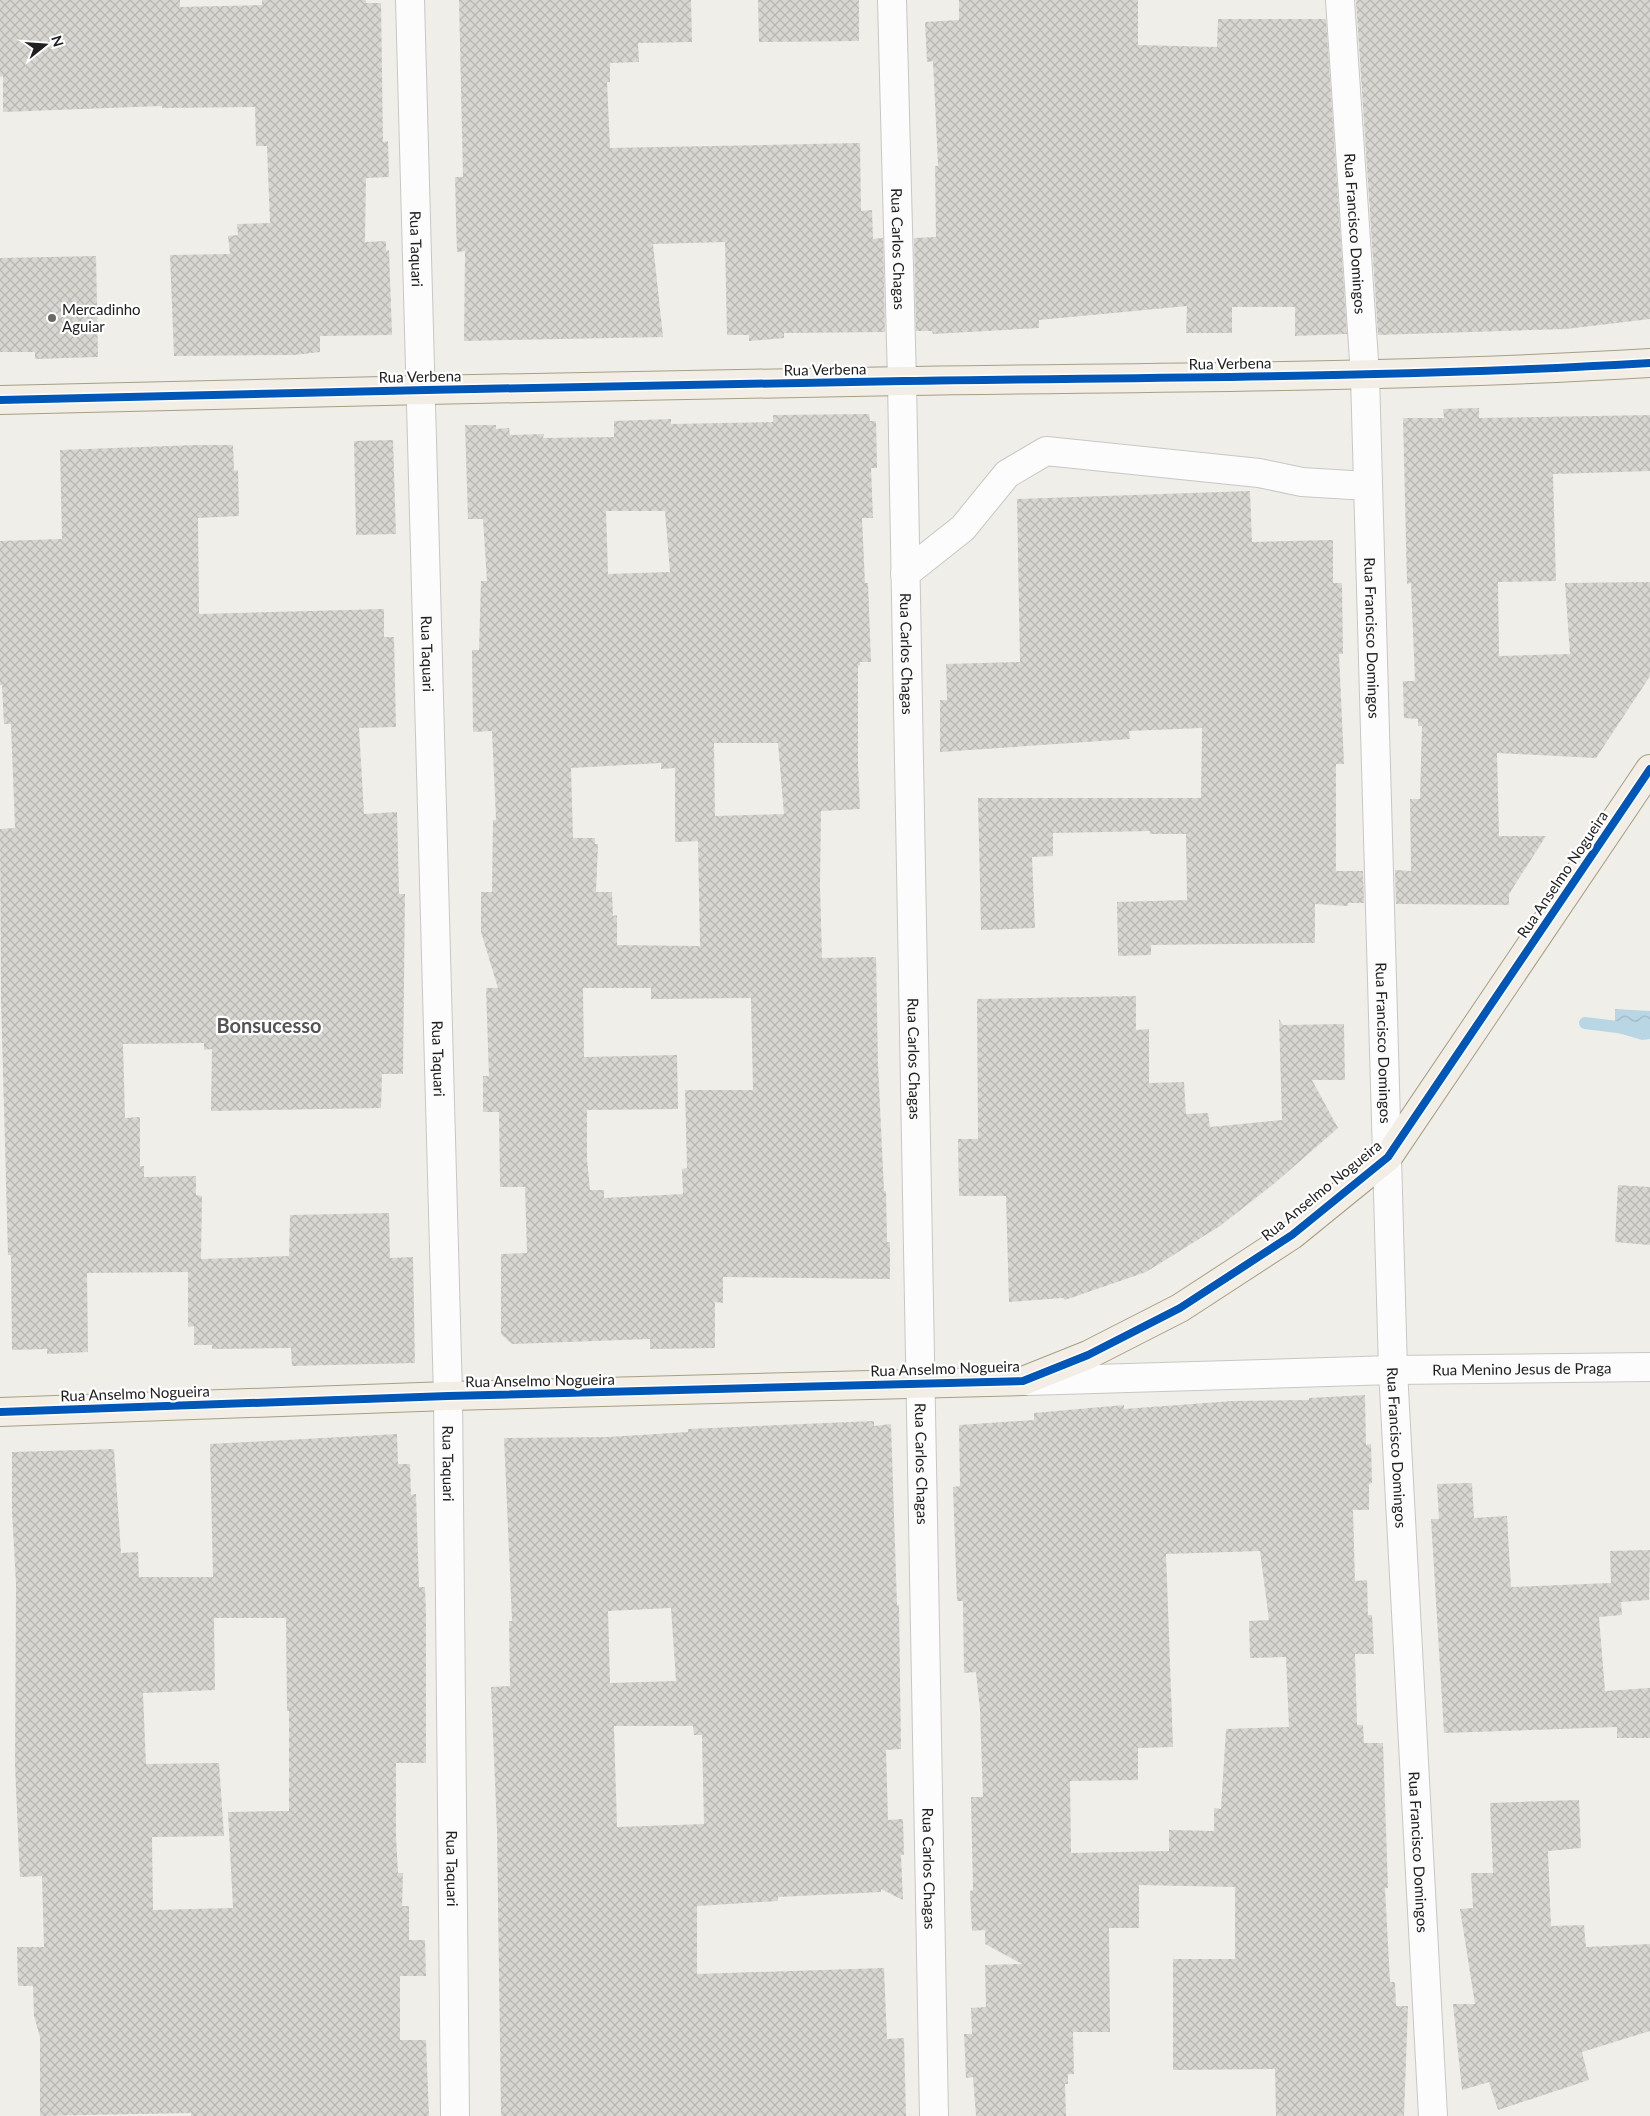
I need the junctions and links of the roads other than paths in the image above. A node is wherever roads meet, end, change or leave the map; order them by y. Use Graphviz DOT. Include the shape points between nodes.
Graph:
graph roads {
  1 [pos="410,0"];
  2 [pos="892,0"];
  3 [pos="1340,0"];
  4 [pos="1650,363"];
  5 [pos="1365,376"];
  6 [pos="902,381"];
  7 [pos="421,390"];
  8 [pos="0,400"];
  9 [pos="1367,486"];
  10 [pos="906,574"];
  11 [pos="1650,770"];
  12 [pos="1388,1157"];
  13 [pos="1650,1367"];
  14 [pos="1393,1370"];
  15 [pos="1023,1381"];
  16 [pos="920,1384"];
  17 [pos="448,1396"];
  18 [pos="0,1412"];
  19 [pos="455,2116"];
  20 [pos="934,2116"];
  21 [pos="1433,2116"];
  1 -- 7 [label="street, Rua Taquari"];
  2 -- 6 [label="street, Rua Carlos Chagas"];
  3 -- 5 [label="street, Rua Francisco Domingos"];
  4 -- 5 [label="main road, Rua Verbena"];
  5 -- 6 [label="main road, Rua Verbena"];
  5 -- 9 [label="street, Rua Francisco Domingos"];
  6 -- 7 [label="main road, Rua Verbena"];
  6 -- 10 [label="street, Rua Carlos Chagas"];
  7 -- 8 [label="main road, Rua Verbena"];
  7 -- 17 [label="street, Rua Taquari"];
  9 -- 10 [label="street" via="1302,482 1259,473 1046,451 1007,474 963,528"];
  9 -- 12 [label="street, Rua Francisco Domingos"];
  10 -- 16 [label="street, Rua Carlos Chagas"];
  11 -- 12 [label="main road, Rua Anselmo Nogueira"];
  12 -- 14 [label="street, Rua Francisco Domingos"];
  12 -- 15 [label="main road, Rua Anselmo Nogueira" via="1292,1235 1180,1308 1088,1355"];
  13 -- 14 [label="street, Rua Menino Jesus de Praga"];
  14 -- 15 [label="street, Rua Anselmo Nogueira"];
  14 -- 21 [label="street, Rua Francisco Domingos"];
  15 -- 16 [label="main road, Rua Anselmo Nogueira"];
  16 -- 17 [label="main road, Rua Anselmo Nogueira"];
  16 -- 20 [label="street, Rua Carlos Chagas"];
  17 -- 18 [label="main road, Rua Anselmo Nogueira"];
  17 -- 19 [label="street, Rua Taquari"];
}
